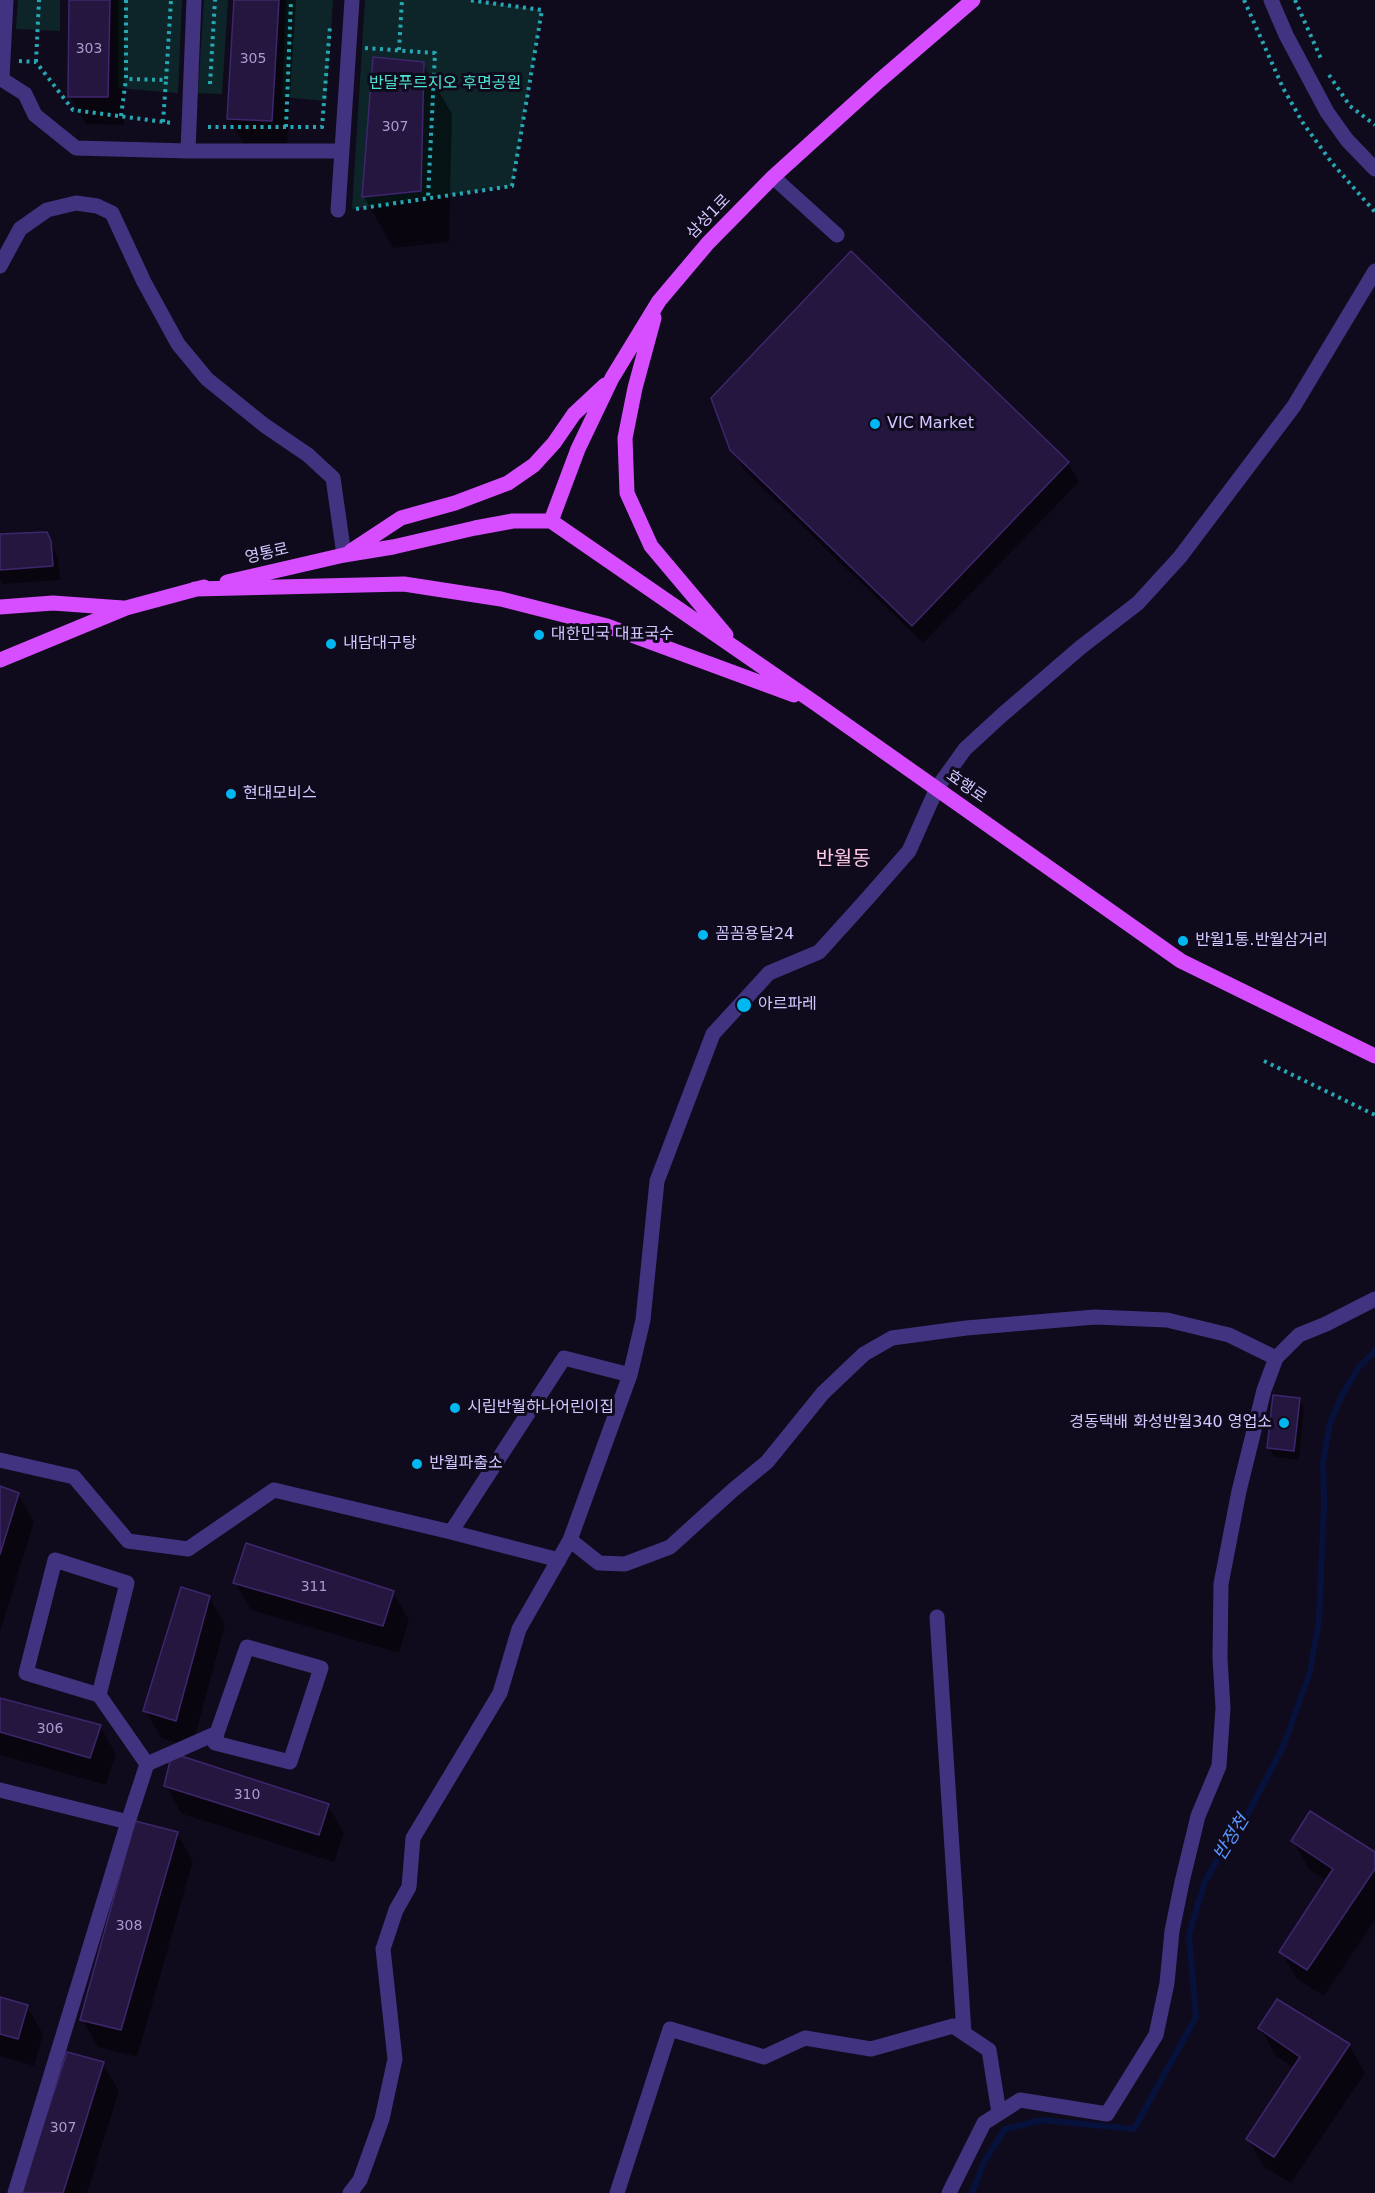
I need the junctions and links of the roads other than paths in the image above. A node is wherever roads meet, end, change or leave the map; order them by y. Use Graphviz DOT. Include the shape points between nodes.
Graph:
graph roads {
  1 [pos="6,0"];
  2 [pos="194,0"];
  3 [pos="352,0"];
  4 [pos="973,0"];
  5 [pos="1271,0"];
  6 [pos="1,78"];
  7 [pos="188,151"];
  8 [pos="341,151"];
  9 [pos="1375,169"];
  10 [pos="773,177"];
  11 [pos="345,210"];
  12 [pos="837,235"];
  13 [pos="0,266"];
  14 [pos="1375,271"];
  15 [pos="659,301"];
  16 [pos="612,378"];
  17 [pos="551,520"];
  18 [pos="344,555"];
  19 [pos="195,589"];
  20 [pos="0,607"];
  21 [pos="126,608"];
  22 [pos="740,651"];
  23 [pos="0,660"];
  24 [pos="815,703"];
  25 [pos="937,788"];
  26 [pos="1375,1056"];
  27 [pos="1375,1299"];
  28 [pos="1276,1358"];
  29 [pos="630,1375"];
  30 [pos="0,1460"];
  31 [pos="451,1532"];
  32 [pos="570,1540"];
  33 [pos="558,1560"];
  34 [pos="937,1617"];
  35 [pos="99,1695"];
  36 [pos="217,1733"];
  37 [pos="147,1764"];
  38 [pos="0,1790"];
  39 [pos="128,1822"];
  40 [pos="964,2033"];
  41 [pos="999,2113"];
  42 [pos="15,2193"];
  43 [pos="350,2193"];
  44 [pos="617,2193"];
  45 [pos="949,2193"];
  1 -- 6 [label="street"];
  2 -- 7 [label="street"];
  3 -- 8 [label="street"];
  4 -- 10 [label="main road, 삼성1로"];
  5 -- 9 [label="street" via="1327,112"];
  6 -- 7 [label="street" via="25,94 35,115 76,148"];
  7 -- 8 [label="street"];
  8 -- 11 [label="street"];
  10 -- 12 [label="street"];
  10 -- 15 [label="main road, 삼성1로" via="708,243"];
  13 -- 18 [label="street" via="20,228 47,210 76,203 112,213 178,344 207,380 333,478"];
  14 -- 25 [label="street" via="1294,406 1180,557 1138,603 1081,647 965,749"];
  15 -- 16 [label="main road, 삼성1로"];
  15 -- 22 [label="main road" via="625,438 627,493 651,546"];
  16 -- 17 [label="main road, 삼성1로" via="578,449"];
  16 -- 18 [label="main road" via="573,414 534,465 508,483 401,518"];
  17 -- 18 [label="main road, 영통로" via="513,521"];
  17 -- 22 [label="main road, 효행로"];
  18 -- 19 [label="main road, 영통로"];
  19 -- 21 [label="main road, 영통로"];
  19 -- 24 [label="main road" via="404,584 501,599 607,626"];
  20 -- 21 [label="main road" via="53,603"];
  21 -- 23 [label="main road, 영통로"];
  22 -- 24 [label="main road, 효행로"];
  24 -- 25 [label="main road, 효행로"];
  25 -- 26 [label="main road, 효행로" via="1181,961"];
  25 -- 29 [label="street" via="909,850 819,952 769,973 713,1034 657,1181 644,1320"];
  27 -- 28 [label="street" via="1299,1335"];
  28 -- 32 [label="street" via="1229,1335 1167,1320 1095,1317 892,1338 864,1354 823,1393 768,1462 670,1547 625,1564 599,1563"];
  28 -- 41 [label="street" via="1239,1491 1221,1584 1223,1708 1219,1766 1198,1816 1182,1882 1156,2034 1107,2114 1020,2100"];
  29 -- 31 [label="street" via="564,1358"];
  29 -- 32 [label="street"];
  30 -- 31 [label="street" via="74,1477 128,1541 188,1549 274,1490"];
  31 -- 33 [label="street"];
  32 -- 33 [label="street"];
  33 -- 43 [label="street" via="519,1629 500,1693 413,1838 409,1887 396,1910 383,1949 395,2059 382,2119 360,2180"];
  34 -- 40 [label="street"];
  35 -- 35 [label="street" via="26,1673 55,1560 127,1583"];
  35 -- 37 [label="street"];
  36 -- 36 [label="street" via="247,1647 321,1668 290,1762 215,1743"];
  36 -- 37 [label="street"];
  37 -- 39 [label="street"];
  38 -- 39 [label="street"];
  39 -- 42 [label="street"];
  40 -- 41 [label="street" via="989,2050"];
  40 -- 44 [label="street" via="953,2026 871,2049 805,2038 764,2057 670,2029"];
  41 -- 45 [label="street" via="984,2122"];
}
